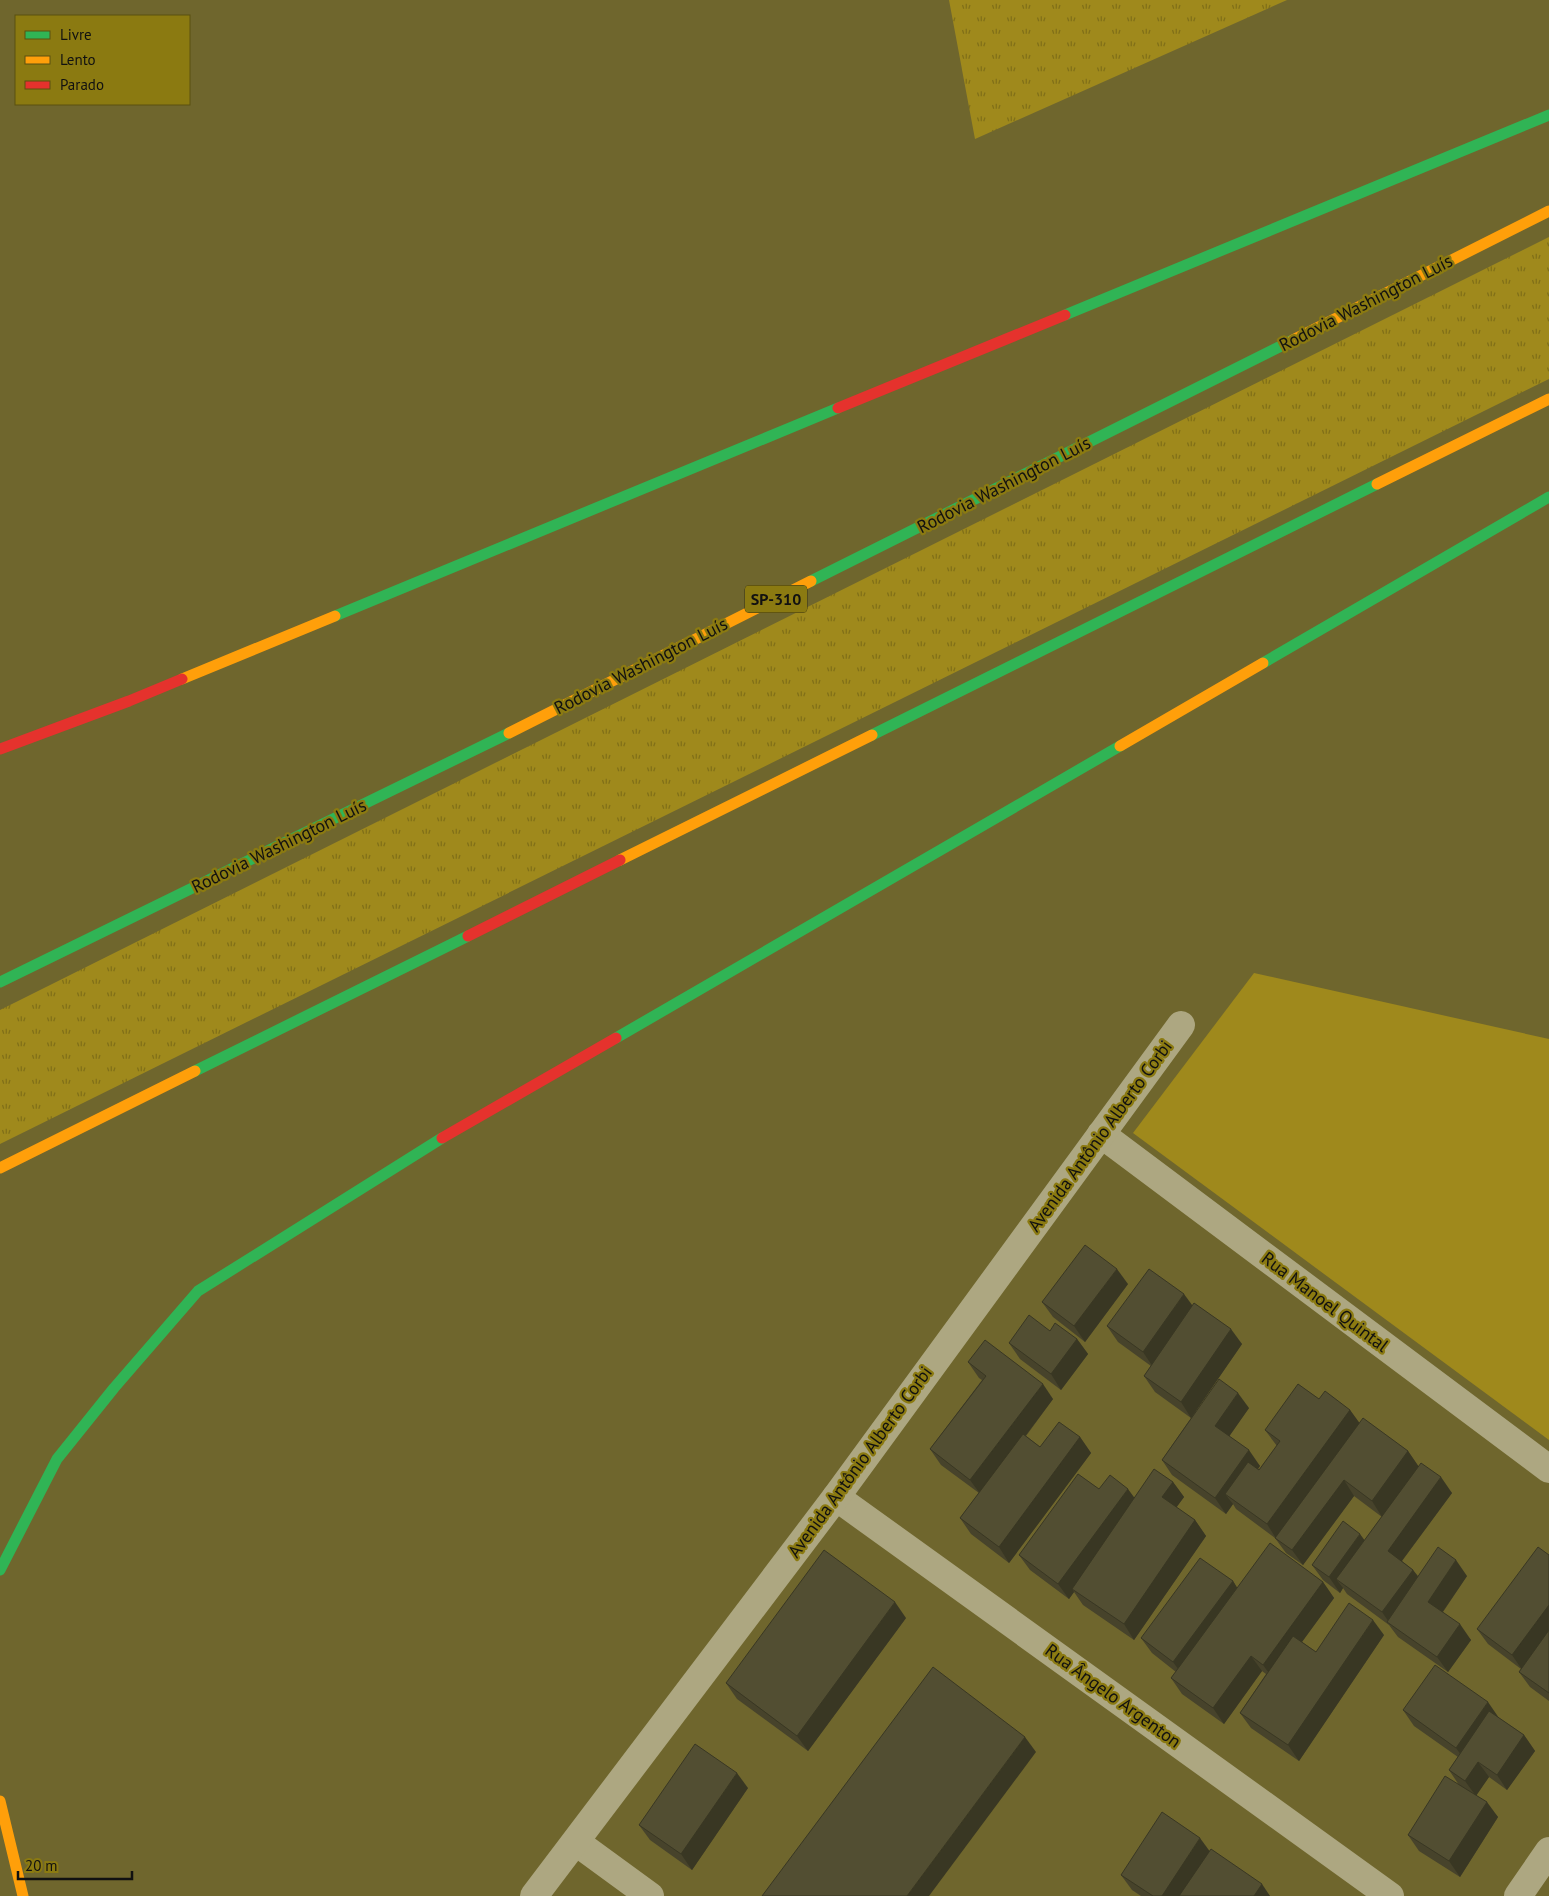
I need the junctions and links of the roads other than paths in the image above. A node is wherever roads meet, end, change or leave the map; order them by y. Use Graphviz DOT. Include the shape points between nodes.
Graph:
graph roads {
  1 [pos="1549,115"];
  2 [pos="1549,211"];
  3 [pos="1549,400"];
  4 [pos="1549,497"];
  5 [pos="0,749"];
  6 [pos="0,982"];
  7 [pos="1181,1025"];
  8 [pos="1101,1134"];
  9 [pos="0,1168"];
  10 [pos="1549,1469"];
  11 [pos="836,1496"];
  12 [pos="0,1570"];
  13 [pos="0,1801"];
  14 [pos="576,1842"];
  15 [pos="1549,1851"];
  16 [pos="23,1896"];
  17 [pos="534,1896"];
  18 [pos="650,1896"];
  19 [pos="1390,1896"];
  20 [pos="1518,1896"];
  1 -- 5 [label="main road" via="138,697"];
  2 -- 6 [label="main road, Rodovia Washington Luís / SP-310" via="419,778"];
  3 -- 9 [label="main road"];
  4 -- 12 [label="main road" via="429,1146 198,1291 57,1459"];
  7 -- 8 [label="street, Avenida Antônio Alberto Corbi"];
  8 -- 10 [label="street, Rua Manoel Quintal"];
  8 -- 11 [label="street, Avenida Antônio Alberto Corbi"];
  11 -- 14 [label="street, Avenida Antônio Alberto Corbi"];
  11 -- 19 [label="street, Rua Ângelo Argenton"];
  13 -- 16 [label="main road"];
  14 -- 17 [label="street, Avenida Antônio Alberto Corbi"];
  14 -- 18 [label="street"];
  15 -- 20 [label="street"];
}
